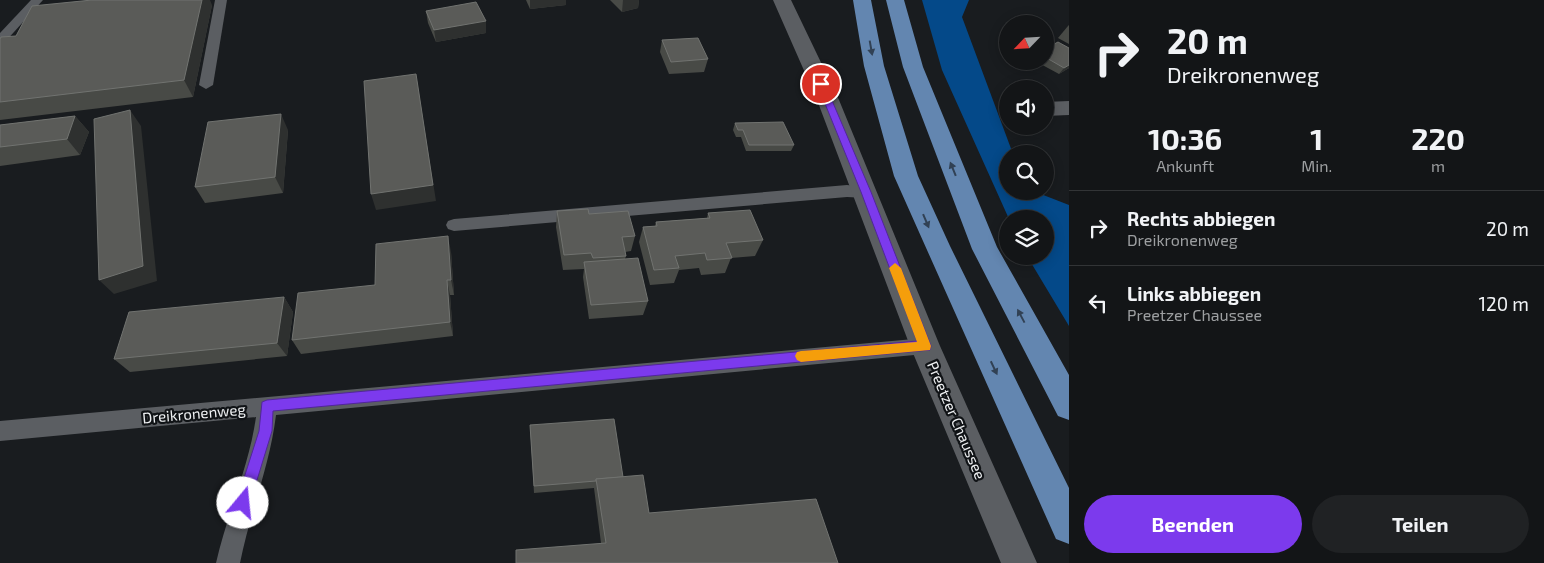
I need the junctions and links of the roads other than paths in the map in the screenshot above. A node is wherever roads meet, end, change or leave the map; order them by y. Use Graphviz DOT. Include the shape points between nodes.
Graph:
graph roads {
  1 [pos="37,0"];
  2 [pos="221,0"];
  3 [pos="782,0"];
  4 [pos="862,0"];
  5 [pos="895,0"];
  6 [pos="41,14"];
  7 [pos="22,16"];
  8 [pos="0,40"];
  9 [pos="206,84"];
  10 [pos="1069,108"];
  11 [pos="1054,109"];
  12 [pos="866,192"];
  13 [pos="454,225"];
  14 [pos="925,346"];
  15 [pos="1069,405"];
  16 [pos="267,406"];
  17 [pos="0,431"];
  18 [pos="1069,526"];
  19 [pos="228,563"];
  20 [pos="1019,563"];
  1 -- 7 [label="lane"];
  2 -- 9 [label="lane"];
  3 -- 12 [label="street, Preetzer Chaussee"];
  4 -- 18 [label="highway, one-way" via="874,66 906,176"];
  15 -- 5 [label="highway, one-way" via="984,249 913,67"];
  6 -- 7 [label="lane"];
  7 -- 8 [label="lane"];
  10 -- 11 [label="street"];
  12 -- 13 [label="lane" via="847,191"];
  12 -- 14 [label="street, Preetzer Chaussee"];
  14 -- 16 [label="lane, Dreikronenweg"];
  14 -- 20 [label="street, Preetzer Chaussee"];
  16 -- 17 [label="lane, Dreikronenweg"];
  16 -- 19 [label="lane" via="265,431"];
}
